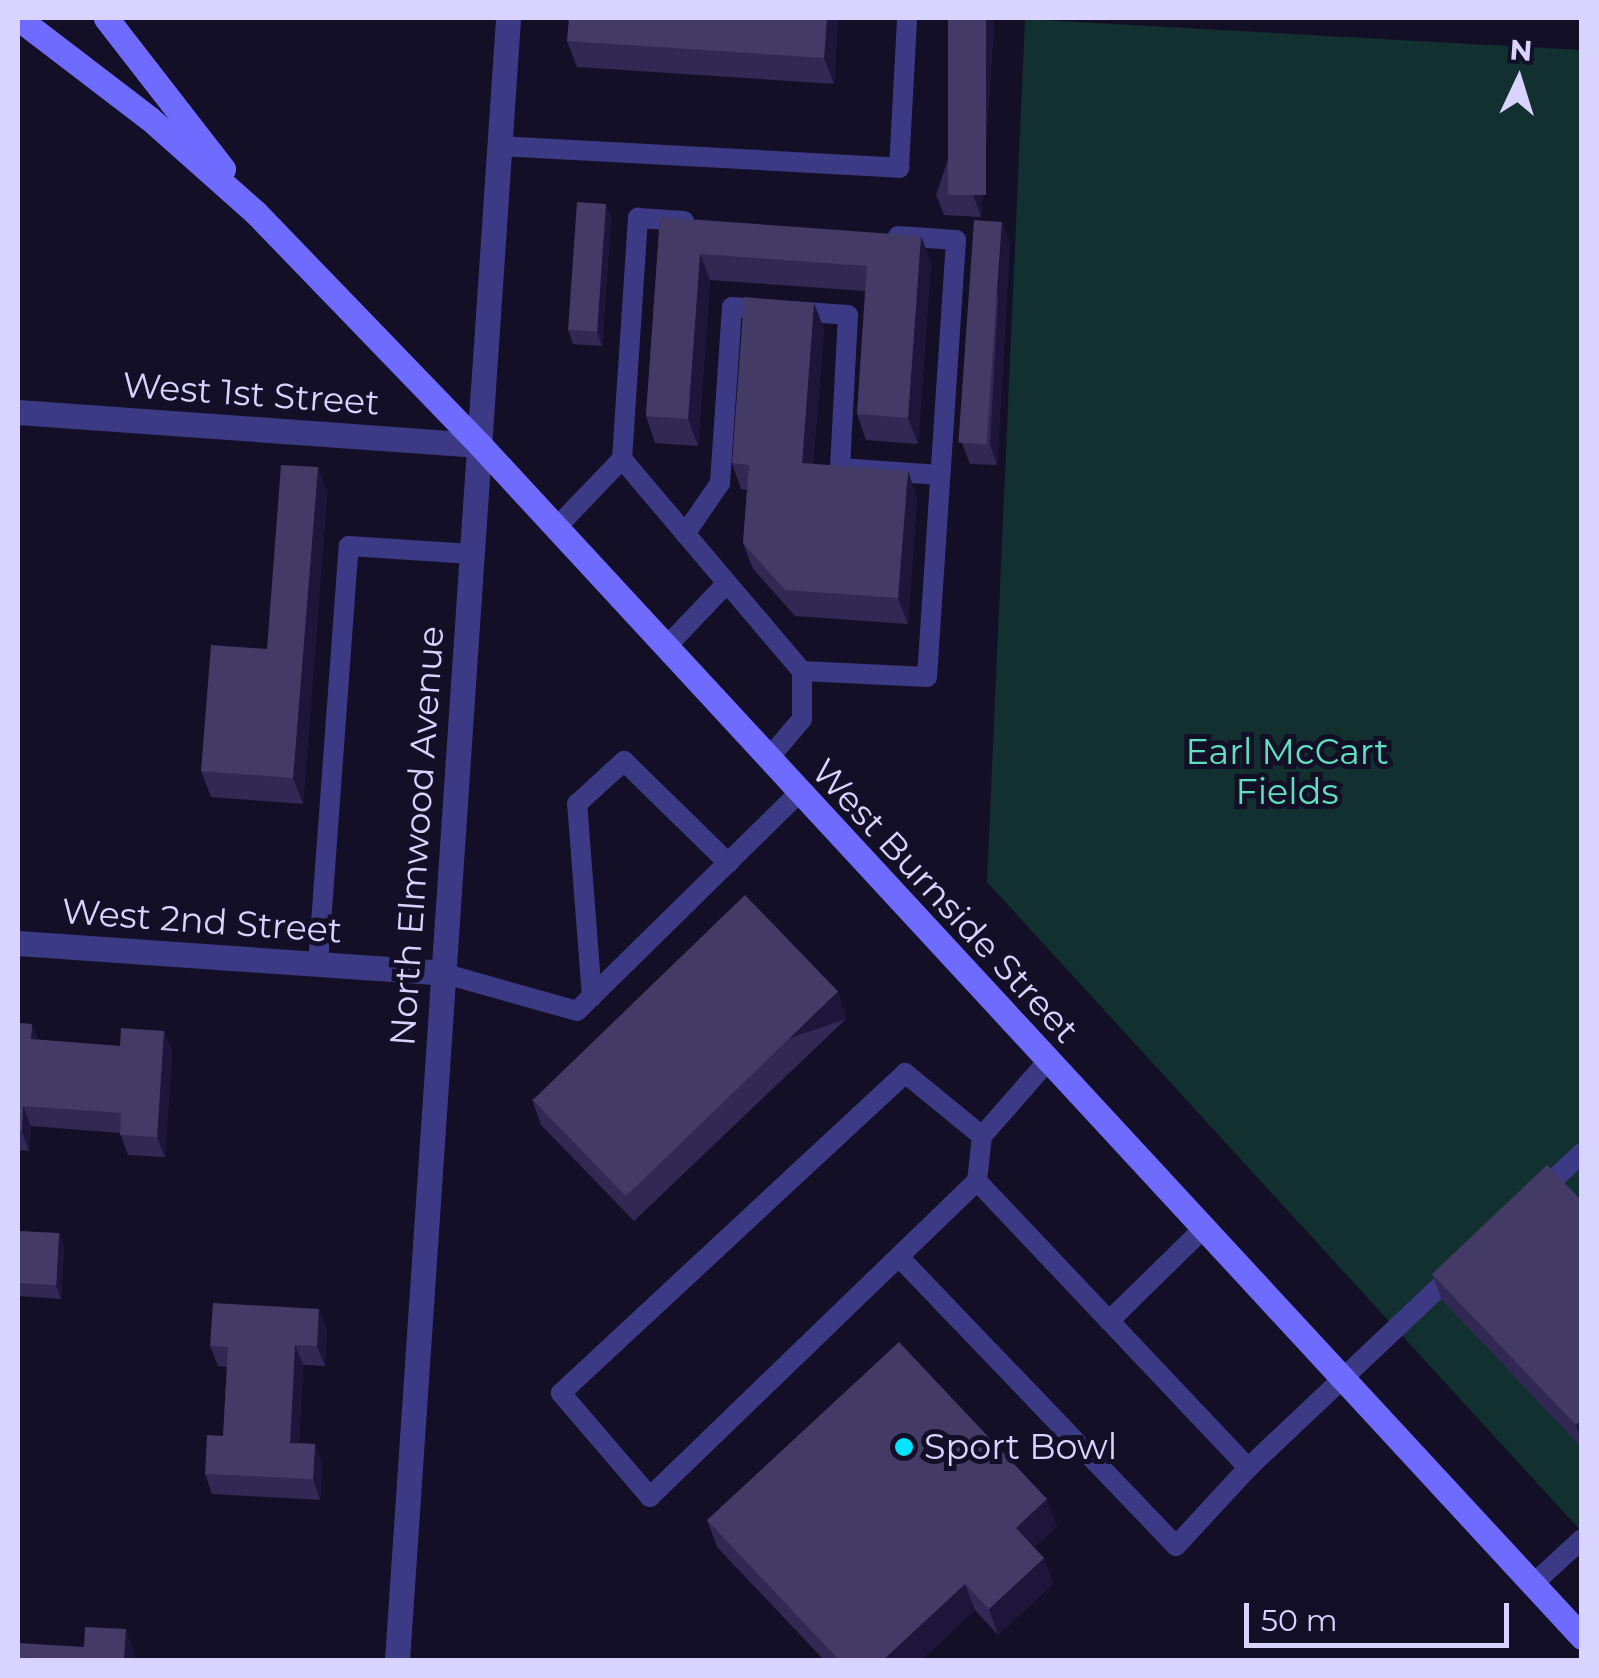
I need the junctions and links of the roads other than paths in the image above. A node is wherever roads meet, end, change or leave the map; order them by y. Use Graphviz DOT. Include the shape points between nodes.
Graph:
graph roads {
  1 [pos="18,18"];
  2 [pos="106,18"];
  3 [pos="508,18"];
  4 [pos="907,18"];
  5 [pos="500,146"];
  6 [pos="256,213"];
  7 [pos="698,222"];
  8 [pos="876,235"];
  9 [pos="18,412"];
  10 [pos="480,445"];
  11 [pos="622,459"];
  12 [pos="940,475"];
  13 [pos="556,528"];
  14 [pos="685,534"];
  15 [pos="472,554"];
  16 [pos="727,583"];
  17 [pos="666,648"];
  18 [pos="802,671"];
  19 [pos="768,760"];
  20 [pos="799,793"];
  21 [pos="728,863"];
  22 [pos="18,943"];
  23 [pos="318,964"];
  24 [pos="442,973"];
  25 [pos="592,997"];
  26 [pos="1046,1063"];
  27 [pos="982,1136"];
  28 [pos="1582,1153"];
  29 [pos="977,1181"];
  30 [pos="1525,1206"];
  31 [pos="1202,1231"];
  32 [pos="899,1257"];
  33 [pos="1468,1260"];
  34 [pos="1108,1321"];
  35 [pos="1341,1379"];
  36 [pos="1248,1468"];
  37 [pos="1582,1539"];
  38 [pos="1532,1585"];
  39 [pos="1582,1637"];
  40 [pos="397,1660"];
  1 -- 6 [label="main road, West Burnside Street" via="149,118"];
  2 -- 6 [label="main road, West Burnside Street"];
  3 -- 5 [label="street, North Elmwood Avenue"];
  4 -- 5 [label="lane" via="899,168"];
  5 -- 10 [label="street, North Elmwood Avenue"];
  6 -- 10 [label="main road, West Burnside Street"];
  7 -- 11 [label="lane" via="638,218"];
  8 -- 12 [label="lane" via="956,240"];
  9 -- 10 [label="street, West 1st Street"];
  10 -- 13 [label="main road, West Burnside Street"];
  10 -- 15 [label="street, North Elmwood Avenue"];
  11 -- 13 [label="lane"];
  11 -- 14 [label="lane"];
  12 -- 14 [label="lane" via="840,468 848,315 732,307 720,483"];
  12 -- 18 [label="lane" via="927,677"];
  13 -- 17 [label="main road, West Burnside Street"];
  14 -- 16 [label="lane"];
  15 -- 23 [label="lane" via="349,546"];
  15 -- 24 [label="street, North Elmwood Avenue"];
  16 -- 17 [label="lane"];
  16 -- 18 [label="lane"];
  17 -- 19 [label="main road, West Burnside Street"];
  18 -- 19 [label="lane" via="802,720"];
  19 -- 20 [label="main road, West Burnside Street"];
  20 -- 21 [label="lane"];
  20 -- 26 [label="main road, West Burnside Street"];
  21 -- 25 [label="lane"];
  21 -- 25 [label="lane" via="624,760 577,804"];
  22 -- 23 [label="street, West 2nd Street"];
  23 -- 24 [label="street, West 2nd Street"];
  24 -- 25 [label="lane" via="577,1011"];
  24 -- 40 [label="street, North Elmwood Avenue"];
  26 -- 27 [label="lane"];
  26 -- 31 [label="main road, West Burnside Street"];
  27 -- 29 [label="lane"];
  27 -- 32 [label="lane" via="905,1073 562,1393 650,1497"];
  28 -- 30 [label="lane"];
  29 -- 32 [label="lane"];
  29 -- 34 [label="lane"];
  31 -- 34 [label="lane"];
  31 -- 35 [label="main road, West Burnside Street"];
  32 -- 36 [label="lane" via="1176,1546"];
  33 -- 35 [label="lane"];
  34 -- 36 [label="lane"];
  35 -- 36 [label="lane"];
  35 -- 38 [label="main road, West Burnside Street"];
  37 -- 38 [label="lane"];
  38 -- 39 [label="main road, West Burnside Street"];
}
